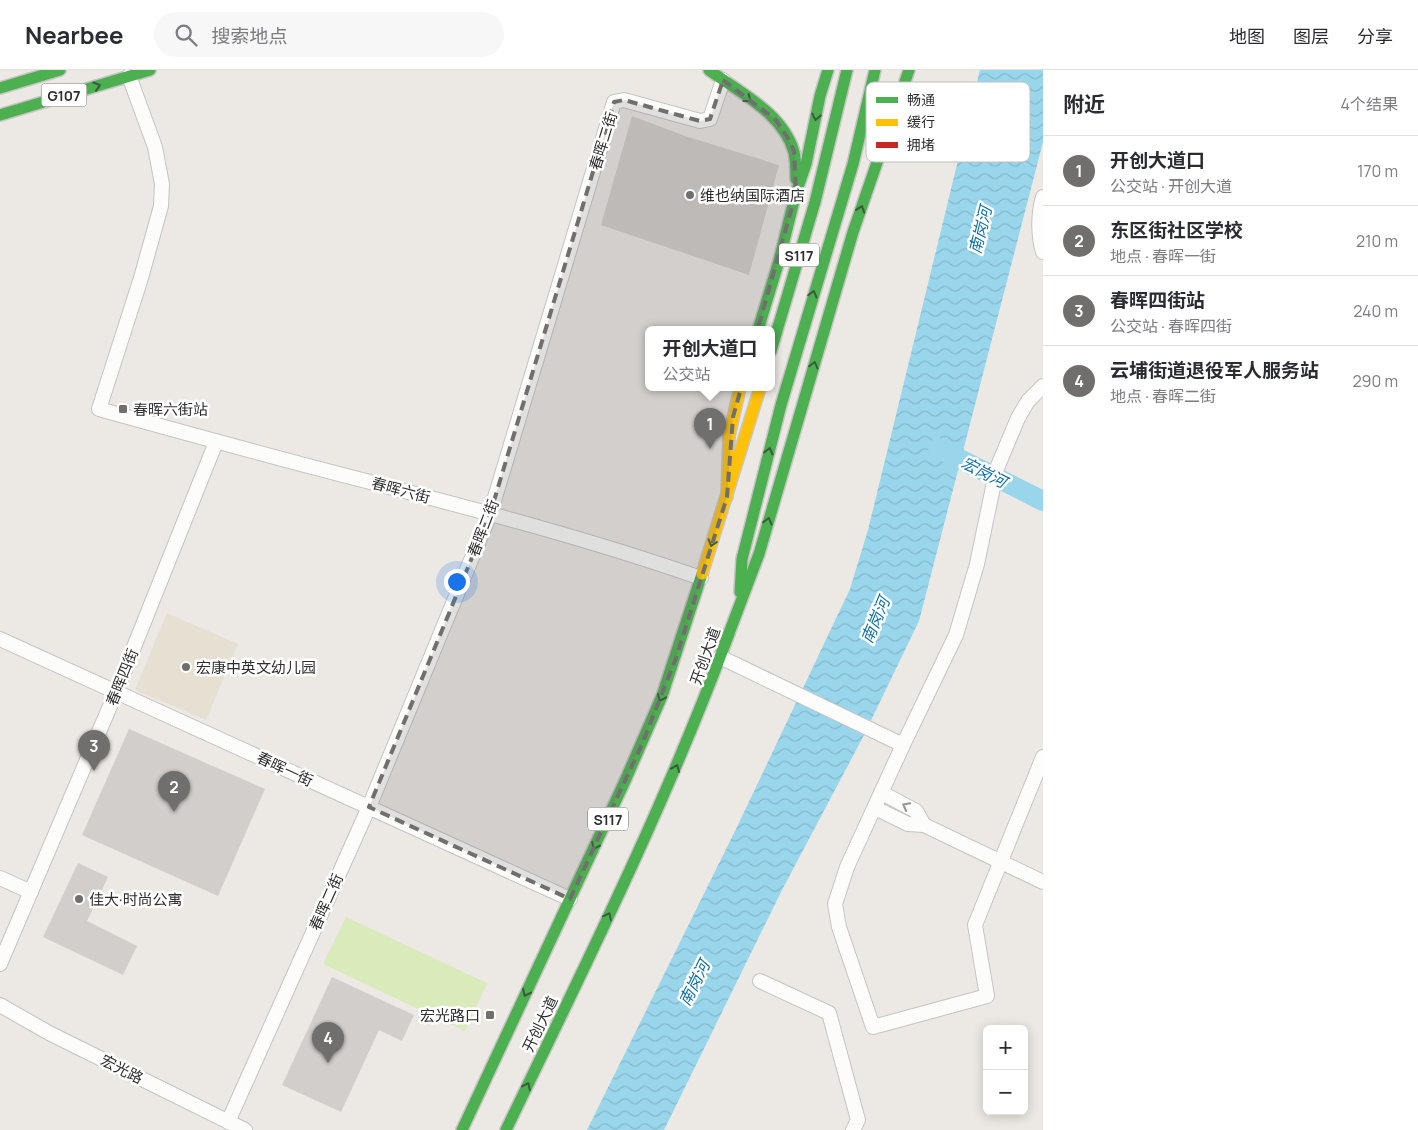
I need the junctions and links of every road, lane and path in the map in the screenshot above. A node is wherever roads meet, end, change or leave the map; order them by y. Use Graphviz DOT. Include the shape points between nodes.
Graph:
graph roads {
  1 [pos="60,70"];
  2 [pos="150,70"];
  3 [pos="709,70"];
  4 [pos="828,70"];
  5 [pos="847,70"];
  6 [pos="908,70"];
  7 [pos="129,76"];
  8 [pos="896,76"];
  9 [pos="723,80"];
  10 [pos="898,82"];
  11 [pos="904,82"];
  12 [pos="0,88"];
  13 [pos="866,107"];
  14 [pos="0,114"];
  15 [pos="877,162"];
  16 [pos="796,192"];
  17 [pos="1043,197"];
  18 [pos="1043,252"];
  19 [pos="759,326"];
  20 [pos="775,337"];
  21 [pos="1043,386"];
  22 [pos="739,391"];
  23 [pos="759,391"];
  24 [pos="216,442"];
  25 [pos="727,497"];
  26 [pos="490,514"];
  27 [pos="701,578"];
  28 [pos="0,639"];
  29 [pos="721,653"];
  30 [pos="116,692"];
  31 [pos="903,745"];
  32 [pos="1043,757"];
  33 [pos="882,793"];
  34 [pos="369,807"];
  35 [pos="876,808"];
  36 [pos="924,824"];
  37 [pos="1002,862"];
  38 [pos="0,878"];
  39 [pos="1043,882"];
  40 [pos="31,892"];
  41 [pos="570,900"];
  42 [pos="0,964"];
  43 [pos="760,980"];
  44 [pos="0,1005"];
  45 [pos="228,1122"];
  46 [pos="857,1127"];
  47 [pos="244,1130"];
  48 [pos="462,1130"];
  49 [pos="506,1130"];
  1 -- 12 [label="main road, G107"];
  2 -- 7 [label="main road, G107"];
  3 -- 9 [label="main road"];
  4 -- 16 [label="main road, one-way" via="806,164"];
  5 -- 20 [label="main road, S117" via="815,202"];
  6 -- 11 [label="main road"];
  14 -- 7 [label="main road, G107, one-way"];
  7 -- 24 [label="street, 春晖六街" via="156,148 162,184 161,206 99,409"];
  8 -- 10 [label="main road"];
  9 -- 16 [label="main road, one-way" via="776,120 788,138 794,151"];
  9 -- 26 [label="street, 春晖二街" via="710,119 700,122 624,100 614,102"];
  29 -- 13 [label="main road, 开创大道 / S117, one-way" via="740,601 742,559 781,405"];
  29 -- 15 [label="main road, one-way" via="759,554 853,232"];
  16 -- 19 [label="main road"];
  17 -- 18 [label="street" via="1040,232"];
  21 -- 31 [label="street" via="1028,401 1018,418 998,468 977,564 956,635"];
  22 -- 25 [label="main road" via="730,436"];
  23 -- 25 [label="main road, 开创大道 / S117"];
  24 -- 26 [label="street, 春晖六街"];
  24 -- 30 [label="street, 春晖四街"];
  25 -- 27 [label="main road, 开创大道 / S117, one-way"];
  26 -- 27 [label="street, 春晖六街"];
  26 -- 34 [label="street, 春晖二街"];
  27 -- 41 [label="main road, 开创大道 / S117, one-way" via="662,696"];
  28 -- 30 [label="street, 春晖一街"];
  29 -- 31 [label="street"];
  49 -- 29 [label="main road, 开创大道 / S117, one-way" via="646,838 687,744"];
  30 -- 34 [label="street, 春晖一街"];
  30 -- 40 [label="street, 春晖四街"];
  31 -- 33 [label="street"];
  32 -- 37 [label="street"];
  33 -- 35 [label="street"];
  36 -- 33 [label="street, one-way" via="916,811"];
  34 -- 41 [label="street, 春晖一街"];
  34 -- 45 [label="street, 春晖二街"];
  35 -- 36 [label="street" via="908,824"];
  35 -- 37 [label="street" via="847,868 835,904 839,927 873,1027 986,996 975,925"];
  36 -- 37 [label="street"];
  37 -- 39 [label="street"];
  38 -- 40 [label="street"];
  40 -- 42 [label="street, 春晖四街"];
  41 -- 48 [label="main road, 开创大道 / S117, one-way"];
  43 -- 46 [label="street" via="829,1013"];
  44 -- 45 [label="street, 宏光路" via="49,1033"];
  45 -- 47 [label="street, 宏光路"];
}
